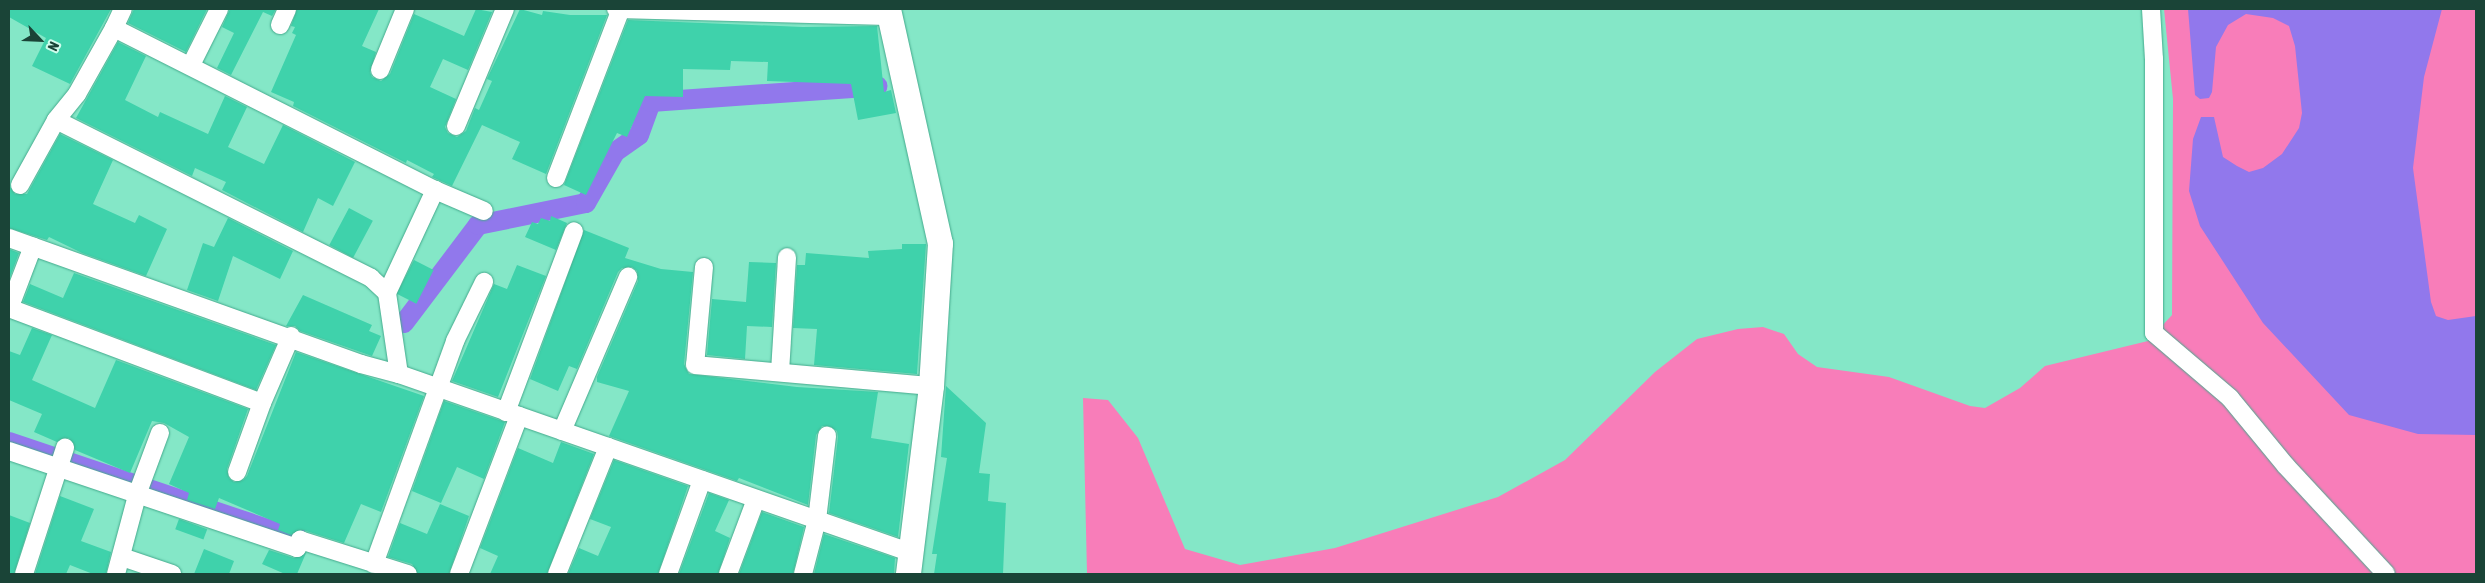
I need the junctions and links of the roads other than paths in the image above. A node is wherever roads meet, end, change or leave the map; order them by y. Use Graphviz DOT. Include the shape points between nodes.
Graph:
graph roads {
  1 [pos="123,9"];
  2 [pos="218,9"];
  3 [pos="287,9"];
  4 [pos="405,9"];
  5 [pos="505,9"];
  6 [pos="616,9"];
  7 [pos="621,9"];
  8 [pos="659,9"];
  9 [pos="2151,9"];
  10 [pos="756,11"];
  11 [pos="888,12"];
  12 [pos="280,25"];
  13 [pos="114,28"];
  14 [pos="191,65"];
  15 [pos="380,70"];
  16 [pos="56,120"];
  17 [pos="456,126"];
  18 [pos="556,178"];
  19 [pos="20,185"];
  20 [pos="435,190"];
  21 [pos="484,211"];
  22 [pos="574,231"];
  23 [pos="9,238"];
  24 [pos="33,246"];
  25 [pos="787,256"];
  26 [pos="704,267"];
  27 [pos="628,277"];
  28 [pos="484,282"];
  29 [pos="387,293"];
  30 [pos="9,309"];
  31 [pos="292,336"];
  32 [pos="780,372"];
  33 [pos="399,374"];
  34 [pos="931,386"];
  35 [pos="440,388"];
  36 [pos="262,403"];
  37 [pos="513,414"];
  38 [pos="562,431"];
  39 [pos="160,433"];
  40 [pos="828,436"];
  41 [pos="608,447"];
  42 [pos="65,448"];
  43 [pos="9,451"];
  44 [pos="58,467"];
  45 [pos="237,472"];
  46 [pos="702,480"];
  47 [pos="138,492"];
  48 [pos="756,499"];
  49 [pos="817,520"];
  50 [pos="122,557"];
  51 [pos="374,564"];
  52 [pos="910,564"];
  53 [pos="24,574"];
  54 [pos="116,574"];
  55 [pos="172,574"];
  56 [pos="408,574"];
  57 [pos="459,574"];
  58 [pos="557,574"];
  59 [pos="668,574"];
  60 [pos="728,574"];
  61 [pos="803,574"];
  62 [pos="2386,574"];
  1 -- 13 [label="street"];
  2 -- 14 [label="street"];
  3 -- 12 [label="street"];
  4 -- 15 [label="street"];
  5 -- 17 [label="street"];
  6 -- 7 [label="street"];
  7 -- 8 [label="street"];
  7 -- 18 [label="street"];
  8 -- 10 [label="street"];
  9 -- 62 [label="street" via="2154,59 2154,333 2230,398 2286,466"];
  10 -- 11 [label="street"];
  11 -- 34 [label="street" via="940,243"];
  13 -- 14 [label="street"];
  13 -- 16 [label="street" via="76,94"];
  14 -- 20 [label="street"];
  16 -- 19 [label="street"];
  16 -- 29 [label="street" via="371,278"];
  20 -- 21 [label="street"];
  20 -- 29 [label="street"];
  22 -- 37 [label="street"];
  23 -- 24 [label="street"];
  24 -- 30 [label="street"];
  24 -- 31 [label="street"];
  25 -- 32 [label="street"];
  26 -- 32 [label="street" via="695,365"];
  27 -- 38 [label="street"];
  28 -- 35 [label="street" via="454,341"];
  29 -- 33 [label="street"];
  30 -- 36 [label="street"];
  31 -- 33 [label="street" via="361,364"];
  31 -- 36 [label="street"];
  32 -- 34 [label="street"];
  33 -- 35 [label="street"];
  34 -- 52 [label="street"];
  35 -- 37 [label="street"];
  35 -- 51 [label="street"];
  36 -- 45 [label="street"];
  37 -- 38 [label="street"];
  37 -- 57 [label="street"];
  38 -- 41 [label="street"];
  39 -- 47 [label="street"];
  40 -- 49 [label="street"];
  41 -- 46 [label="street"];
  41 -- 58 [label="street"];
  42 -- 44 [label="street"];
  43 -- 44 [label="street"];
  44 -- 47 [label="street"];
  44 -- 53 [label="street"];
  46 -- 48 [label="street"];
  46 -- 59 [label="street"];
  47 -- 50 [label="street"];
  47 -- 51 [label="street" via="297,548 300,540"];
  48 -- 49 [label="street"];
  48 -- 60 [label="street"];
  49 -- 52 [label="street"];
  49 -- 61 [label="street"];
  50 -- 54 [label="street"];
  50 -- 55 [label="street"];
  51 -- 56 [label="street"];
}
